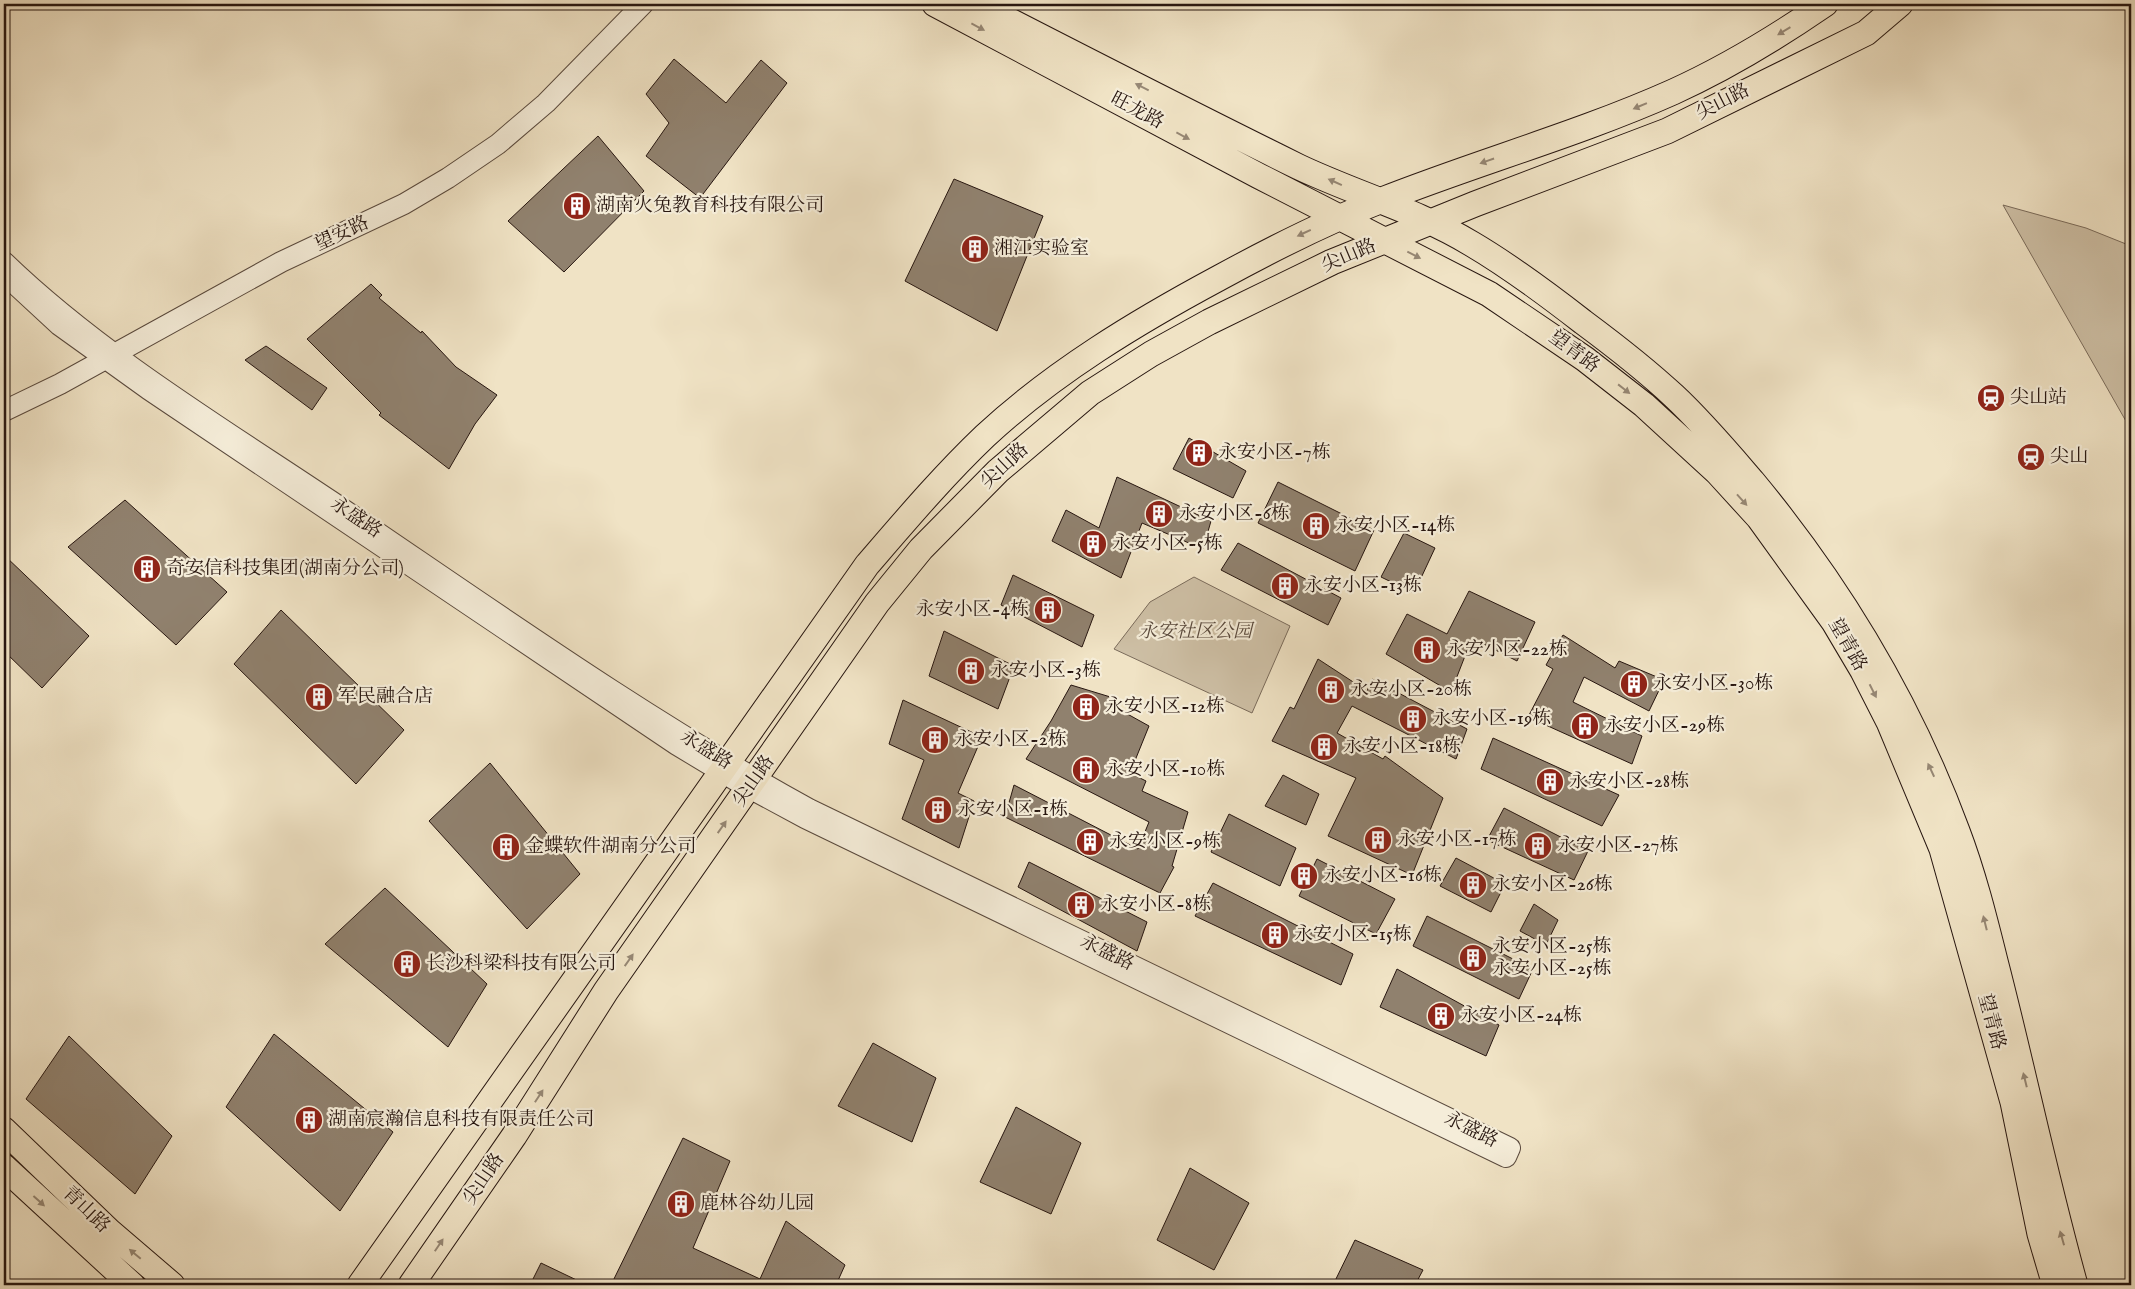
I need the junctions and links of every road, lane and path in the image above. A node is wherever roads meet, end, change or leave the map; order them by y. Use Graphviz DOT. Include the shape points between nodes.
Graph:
graph roads {
  1 [pos="629,4"];
  2 [pos="643,4"];
  3 [pos="935,4"];
  4 [pos="977,4"];
  5 [pos="1825,4"];
  6 [pos="1900,4"];
  7 [pos="1380,200"];
  8 [pos="1339,217"];
  9 [pos="1432,222"];
  10 [pos="1386,240"];
  11 [pos="4,262"];
  12 [pos="4,274"];
  13 [pos="106,352"];
  14 [pos="4,402"];
  15 [pos="4,411"];
  16 [pos="724,767"];
  17 [pos="752,784"];
  18 [pos="4,1130"];
  19 [pos="4,1166"];
  20 [pos="132,1285"];
  21 [pos="172,1285"];
  22 [pos="360,1285"];
  23 [pos="412,1285"];
  24 [pos="2055,1285"];
  25 [pos="2075,1285"];
  1 -- 13 [label="street, 望安路" via="539,95 444,168 400,194 278,252"];
  2 -- 13 [label="street, 望安路" via="546,102 498,144 448,178 404,204 281,262"];
  3 -- 8 [label="main road, 旺龙路, one-way"];
  7 -- 4 [label="main road, 旺龙路, one-way" via="1302,168"];
  5 -- 7 [label="main road, 尖山路, one-way" via="1736,60 1675,91 1609,119"];
  6 -- 9 [label="main road, 尖山路" via="1866,33 1667,131"];
  7 -- 8 [label="main road, 尖山路"];
  7 -- 9 [label="main road, 望青路"];
  8 -- 10 [label="main road, 望青路"];
  8 -- 16 [label="main road, 尖山路, one-way" via="1287,241 1139,322 1050,384 986,435 930,492 867,565"];
  9 -- 10 [label="main road, 尖山路"];
  25 -- 9 [label="main road, 望青路, one-way" via="2016,1039 1958,832 1908,720 1864,636 1795,533 1727,451 1676,397 1500,260"];
  10 -- 17 [label="main road, 尖山路" via="1332,262 1201,326 1090,393 1032,441 921,549 877,603"];
  10 -- 24 [label="main road, 望青路, one-way" via="1489,294 1585,359 1652,411 1711,466 1759,518 1834,622 1889,722 1942,850 2013,1102 2040,1234"];
  11 -- 13 [label="street, 永盛路"];
  12 -- 13 [label="street, 永盛路" via="59,324"];
  13 -- 14 [label="street, 望安路"];
  13 -- 15 [label="street, 望安路"];
  13 -- 16 [label="street, 永盛路"];
  16 -- 17 [label="street, 永盛路"];
  16 -- 22 [label="main road, 尖山路"];
  17 -- 17 [label="street, 永盛路" via="805,818 1506,1157 1510,1148"];
  23 -- 17 [label="main road, 尖山路, one-way" via="514,1136 606,992"];
  21 -- 18 [label="main road, 青山路, one-way" via="109,1231"];
  19 -- 20 [label="main road, 青山路, one-way"];
}
